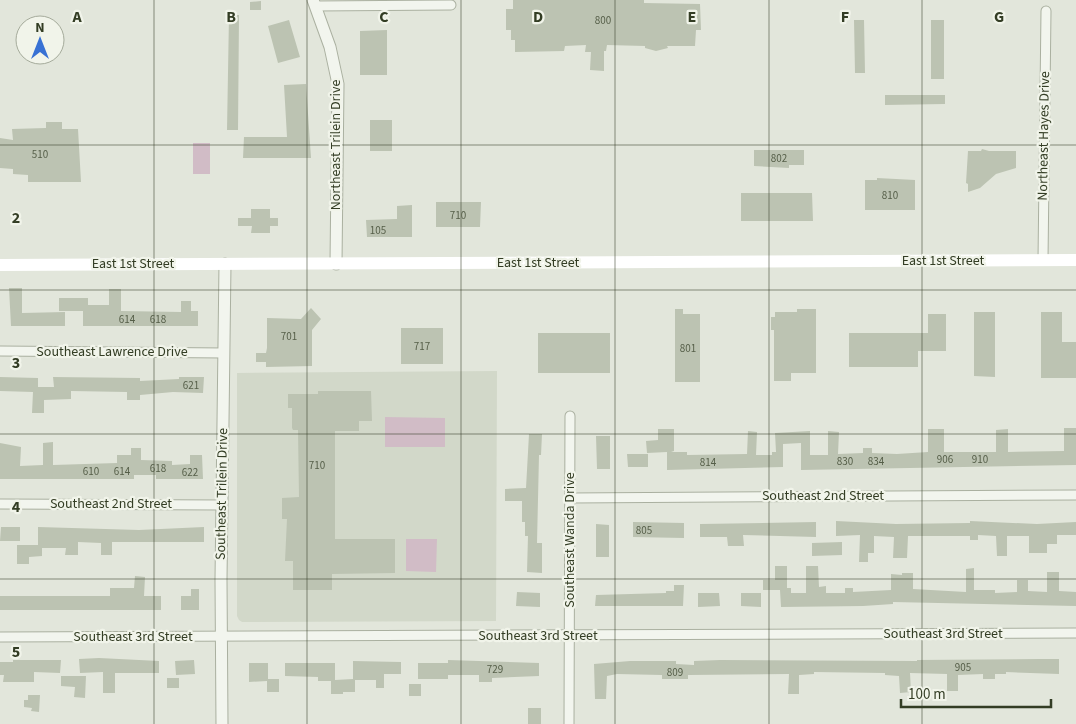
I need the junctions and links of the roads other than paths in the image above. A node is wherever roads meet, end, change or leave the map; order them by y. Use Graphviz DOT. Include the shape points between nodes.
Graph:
graph roads {
  1 [pos="314,3"];
  2 [pos="451,5"];
  3 [pos="1046,11"];
  4 [pos="1043,260"];
  5 [pos="1076,260"];
  6 [pos="225,264"];
  7 [pos="336,264"];
  8 [pos="0,265"];
  9 [pos="0,351"];
  10 [pos="224,352"];
  11 [pos="570,416"];
  12 [pos="1076,495"];
  13 [pos="570,498"];
  14 [pos="0,504"];
  15 [pos="222,505"];
  16 [pos="1076,633"];
  17 [pos="570,635"];
  18 [pos="0,636"];
  19 [pos="222,638"];
  20 [pos="222,724"];
  21 [pos="569,724"];
  1 -- 2 [label="street"];
  1 -- 7 [label="street, Northeast Trilein Drive" via="330,47 338,84"];
  3 -- 4 [label="street, Northeast Hayes Drive"];
  4 -- 5 [label="main road, East 1st Street"];
  4 -- 7 [label="main road, East 1st Street"];
  6 -- 7 [label="main road, East 1st Street"];
  6 -- 8 [label="main road, East 1st Street"];
  6 -- 10 [label="street, Southeast Trilein Drive"];
  9 -- 10 [label="street, Southeast Lawrence Drive"];
  10 -- 15 [label="street, Southeast Trilein Drive"];
  11 -- 13 [label="street, Southeast Wanda Drive"];
  12 -- 13 [label="street, Southeast 2nd Street"];
  13 -- 17 [label="street, Southeast Wanda Drive"];
  14 -- 15 [label="street, Southeast 2nd Street"];
  15 -- 19 [label="street, Southeast Trilein Drive"];
  16 -- 17 [label="street, Southeast 3rd Street"];
  17 -- 19 [label="street, Southeast 3rd Street"];
  17 -- 21 [label="street, Southeast Wanda Drive"];
  18 -- 19 [label="street, Southeast 3rd Street"];
  19 -- 20 [label="street, Southeast Trilein Drive"];
}
